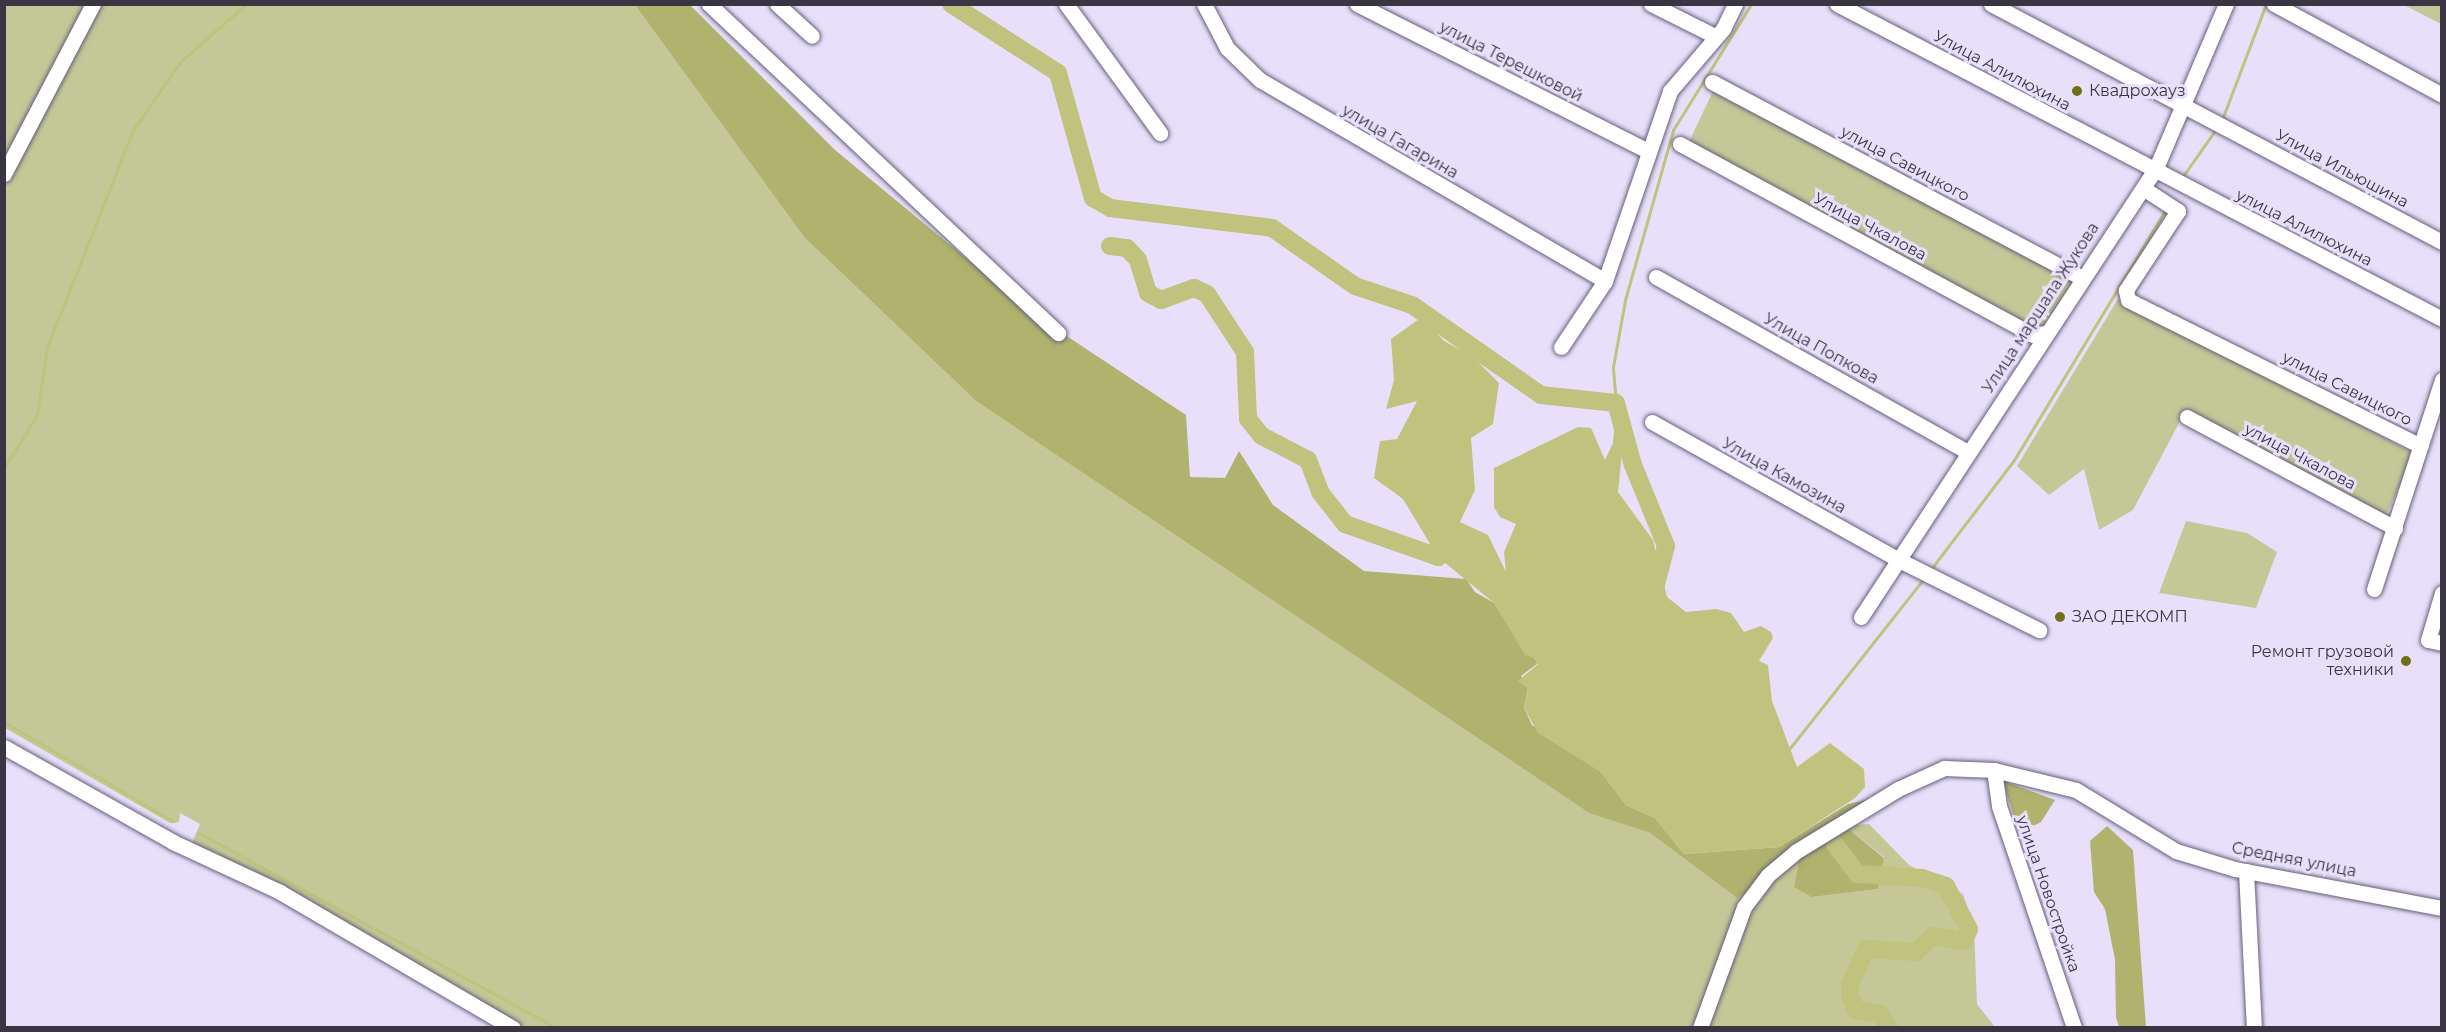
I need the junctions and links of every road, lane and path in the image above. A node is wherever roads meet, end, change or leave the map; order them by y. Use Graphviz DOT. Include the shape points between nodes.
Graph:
graph roads {
  1 [pos="93,4"];
  2 [pos="709,4"];
  3 [pos="777,4"];
  4 [pos="1066,4"];
  5 [pos="1204,4"];
  6 [pos="1358,4"];
  7 [pos="1651,4"];
  8 [pos="1736,4"];
  9 [pos="1837,4"];
  10 [pos="1991,4"];
  11 [pos="2226,4"];
  12 [pos="2275,5"];
  13 [pos="812,36"];
  14 [pos="1715,36"];
  15 [pos="1712,82"];
  16 [pos="2442,95"];
  17 [pos="2186,105"];
  18 [pos="1160,133"];
  19 [pos="1680,144"];
  20 [pos="1648,151"];
  21 [pos="2153,169"];
  22 [pos="4,174"];
  23 [pos="2143,188"];
  24 [pos="2442,242"];
  25 [pos="1656,277"];
  26 [pos="2081,277"];
  27 [pos="1605,281"];
  28 [pos="2442,319"];
  29 [pos="1058,333"];
  30 [pos="2044,333"];
  31 [pos="1561,347"];
  32 [pos="2442,380"];
  33 [pos="2187,417"];
  34 [pos="1652,422"];
  35 [pos="2421,446"];
  36 [pos="1968,452"];
  37 [pos="2395,528"];
  38 [pos="1899,560"];
  39 [pos="2374,589"];
  40 [pos="2442,593"];
  41 [pos="1861,617"];
  42 [pos="2039,630"];
  43 [pos="2435,642"];
  44 [pos="4,747"];
  45 [pos="1994,770"];
  46 [pos="2246,871"];
  47 [pos="2442,908"];
  48 [pos="513,1028"];
  49 [pos="1700,1028"];
  50 [pos="2074,1028"];
  51 [pos="2254,1028"];
  1 -- 22 [label="street"];
  2 -- 29 [label="street"];
  3 -- 13 [label="street"];
  4 -- 18 [label="street"];
  5 -- 27 [label="street, улица Гагарина" via="1227,48 1260,80"];
  6 -- 20 [label="street, улица Терешковой"];
  7 -- 14 [label="street"];
  8 -- 14 [label="street"];
  9 -- 21 [label="street, Улица Алилюхина"];
  10 -- 17 [label="street"];
  11 -- 17 [label="street, Улица маршала Жукова"];
  12 -- 16 [label="street"];
  14 -- 20 [label="street" via="1670,91"];
  15 -- 26 [label="street, улица Савицкого"];
  17 -- 21 [label="street, Улица маршала Жукова"];
  17 -- 24 [label="street, Улица Ильюшина"];
  19 -- 30 [label="street, Улица Чкалова" via="2033,335"];
  20 -- 27 [label="street"];
  21 -- 23 [label="street, Улица маршала Жукова"];
  21 -- 28 [label="street, улица Алилюхина"];
  23 -- 26 [label="street, Улица маршала Жукова"];
  23 -- 35 [label="street, улица Савицкого" via="2178,211 2127,295"];
  25 -- 36 [label="street, Улица Попкова"];
  26 -- 30 [label="street, Улица маршала Жукова"];
  27 -- 31 [label="street"];
  30 -- 36 [label="street, Улица маршала Жукова"];
  32 -- 35 [label="street"];
  33 -- 37 [label="street, улица Чкалова"];
  34 -- 38 [label="street, Улица Камозина"];
  35 -- 37 [label="street"];
  36 -- 38 [label="street, Улица маршала Жукова"];
  37 -- 39 [label="street"];
  38 -- 41 [label="street, Улица маршала Жукова"];
  38 -- 42 [label="street, Улица Камозина"];
  40 -- 43 [label="street"];
  44 -- 48 [label="street" via="173,842 280,892"];
  45 -- 46 [label="street, Средняя улица" via="2076,790 2176,851"];
  45 -- 49 [label="street, Средняя улица" via="1944,768 1842,824 1796,852 1768,875 1744,907"];
  45 -- 50 [label="street, улица Новостройка" via="1999,806"];
  46 -- 47 [label="street, Средняя улица"];
  46 -- 51 [label="street"];
}
